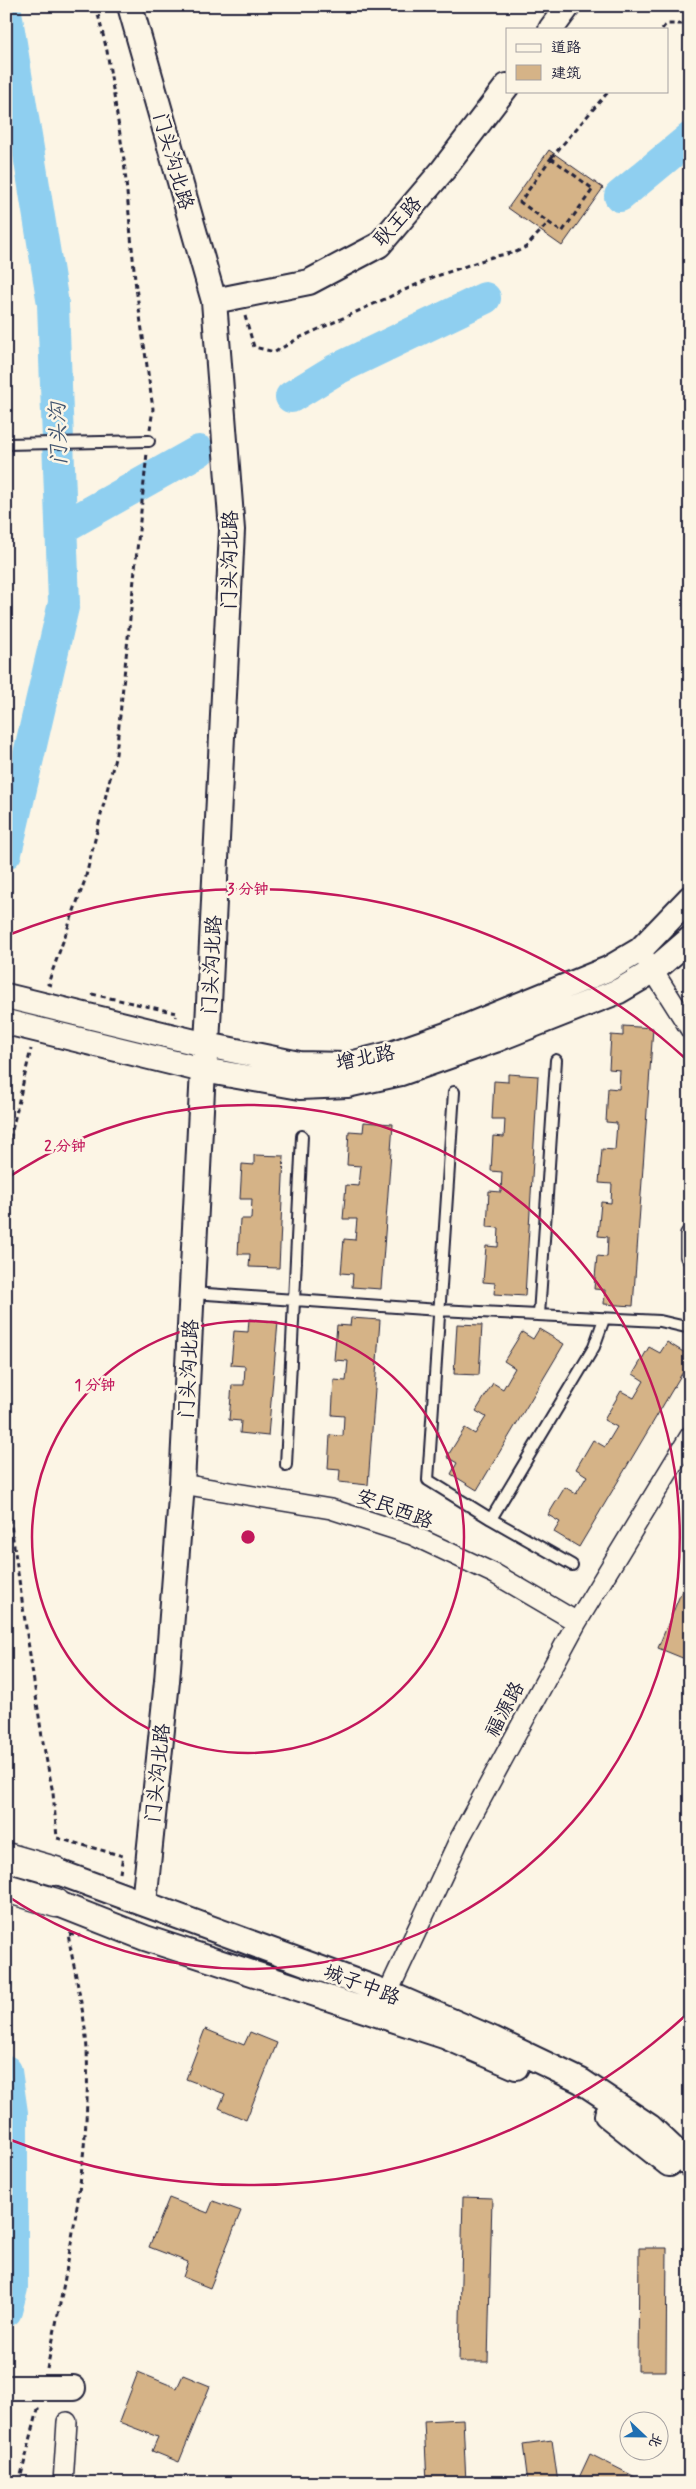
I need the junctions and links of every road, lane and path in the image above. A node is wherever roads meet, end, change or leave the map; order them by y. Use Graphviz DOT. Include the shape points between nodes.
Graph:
graph roads {
  1 [pos="96,6"];
  2 [pos="130,6"];
  3 [pos="568,6"];
  4 [pos="690,24"];
  5 [pos="552,28"];
  6 [pos="663,28"];
  7 [pos="506,87"];
  8 [pos="607,92"];
  9 [pos="551,158"];
  10 [pos="548,223"];
  11 [pos="239,296"];
  12 [pos="214,301"];
  13 [pos="149,441"];
  14 [pos="6,444"];
  15 [pos="690,898"];
  16 [pos="690,939"];
  17 [pos="640,950"];
  18 [pos="653,971"];
  19 [pos="57,986"];
  20 [pos="85,992"];
  21 [pos="6,996"];
  22 [pos="6,1022"];
  23 [pos="690,1029"];
  24 [pos="171,1036"];
  25 [pos="36,1039"];
  26 [pos="207,1045"];
  27 [pos="556,1060"];
  28 [pos="203,1070"];
  29 [pos="454,1092"];
  30 [pos="302,1136"];
  31 [pos="6,1156"];
  32 [pos="690,1235"];
  33 [pos="690,1256"];
  34 [pos="192,1293"];
  35 [pos="294,1301"];
  36 [pos="439,1310"];
  37 [pos="539,1315"];
  38 [pos="604,1319"];
  39 [pos="690,1328"];
  40 [pos="690,1436"];
  41 [pos="286,1464"];
  42 [pos="182,1484"];
  43 [pos="6,1491"];
  44 [pos="491,1519"];
  45 [pos="572,1565"];
  46 [pos="577,1622"];
  47 [pos="6,1857"];
  48 [pos="55,1871"];
  49 [pos="6,1888"];
  50 [pos="116,1893"];
  51 [pos="56,1903"];
  52 [pos="144,1903"];
  53 [pos="88,1938"];
  54 [pos="387,1992"];
  55 [pos="378,2015"];
  56 [pos="690,2165"];
  57 [pos="690,2180"];
  58 [pos="6,2388"];
  59 [pos="43,2388"];
  60 [pos="73,2388"];
  61 [pos="67,2422"];
  62 [pos="19,2483"];
  63 [pos="63,2483"];
  1 -- 13 [label="path" via="107,51 124,160 135,280 153,409"];
  2 -- 12 [label="street, 门头沟北路"];
  3 -- 5 [label="street"];
  4 -- 6 [label="path" via="666,24"];
  7 -- 11 [label="street, 耿王路" via="443,170 379,245 309,282"];
  8 -- 9 [label="path"];
  9 -- 10 [label="path" via="520,202"];
  9 -- 10 [label="path" via="593,189 562,232"];
  10 -- 11 [label="path" via="526,247 516,252 431,278 275,352 254,347"];
  11 -- 12 [label="street, 耿王路"];
  12 -- 26 [label="street, 门头沟北路" via="232,530"];
  13 -- 14 [label="lane"];
  13 -- 19 [label="path" via="116,754 85,880 48,984"];
  15 -- 17 [label="street, 增北路"];
  16 -- 18 [label="street, 增北路"];
  17 -- 18 [label="street"];
  17 -- 26 [label="street, 增北路" via="608,969 446,1035 346,1065 299,1064"];
  18 -- 23 [label="street"];
  18 -- 28 [label="street, 增北路" via="619,990 494,1040 401,1073 348,1086 300,1087"];
  20 -- 24 [label="path" via="177,1013"];
  21 -- 24 [label="street, 增北路"];
  22 -- 25 [label="street, 增北路"];
  24 -- 26 [label="street, 增北路"];
  25 -- 28 [label="street, 增北路"];
  25 -- 31 [label="path" via="31,1048"];
  26 -- 28 [label="street, 门头沟北路"];
  27 -- 37 [label="lane"];
  28 -- 34 [label="street, 门头沟北路"];
  29 -- 36 [label="lane"];
  30 -- 35 [label="lane"];
  32 -- 33 [label="street"];
  34 -- 35 [label="lane"];
  34 -- 42 [label="street, 门头沟北路"];
  35 -- 36 [label="lane"];
  35 -- 41 [label="lane"];
  36 -- 37 [label="lane"];
  36 -- 44 [label="lane" via="428,1480"];
  37 -- 38 [label="lane"];
  38 -- 39 [label="lane" via="660,1320"];
  38 -- 44 [label="lane" via="594,1347"];
  40 -- 46 [label="street, 福源路"];
  42 -- 46 [label="street, 安民西路" via="331,1509 412,1535 495,1574"];
  42 -- 52 [label="street, 门头沟北路" via="167,1681"];
  43 -- 50 [label="path" via="53,1793 57,1838 123,1856"];
  44 -- 45 [label="lane"];
  46 -- 54 [label="street, 福源路" via="460,1838"];
  47 -- 48 [label="main road, 城子中路"];
  48 -- 50 [label="street, 城子中路"];
  49 -- 51 [label="main road"];
  50 -- 52 [label="street, 城子中路"];
  51 -- 55 [label="street, 城子中路" via="145,1938"];
  52 -- 54 [label="street, 城子中路"];
  53 -- 59 [label="path" via="68,1934 87,2048 86,2117 67,2265"];
  54 -- 55 [label="street, 福源路"];
  54 -- 56 [label="street, 城子中路" via="581,2081 650,2128"];
  55 -- 57 [label="street, 城子中路" via="444,2036 579,2094"];
  58 -- 59 [label="street"];
  59 -- 60 [label="street"];
  59 -- 62 [label="path"];
  61 -- 63 [label="street"];
}
